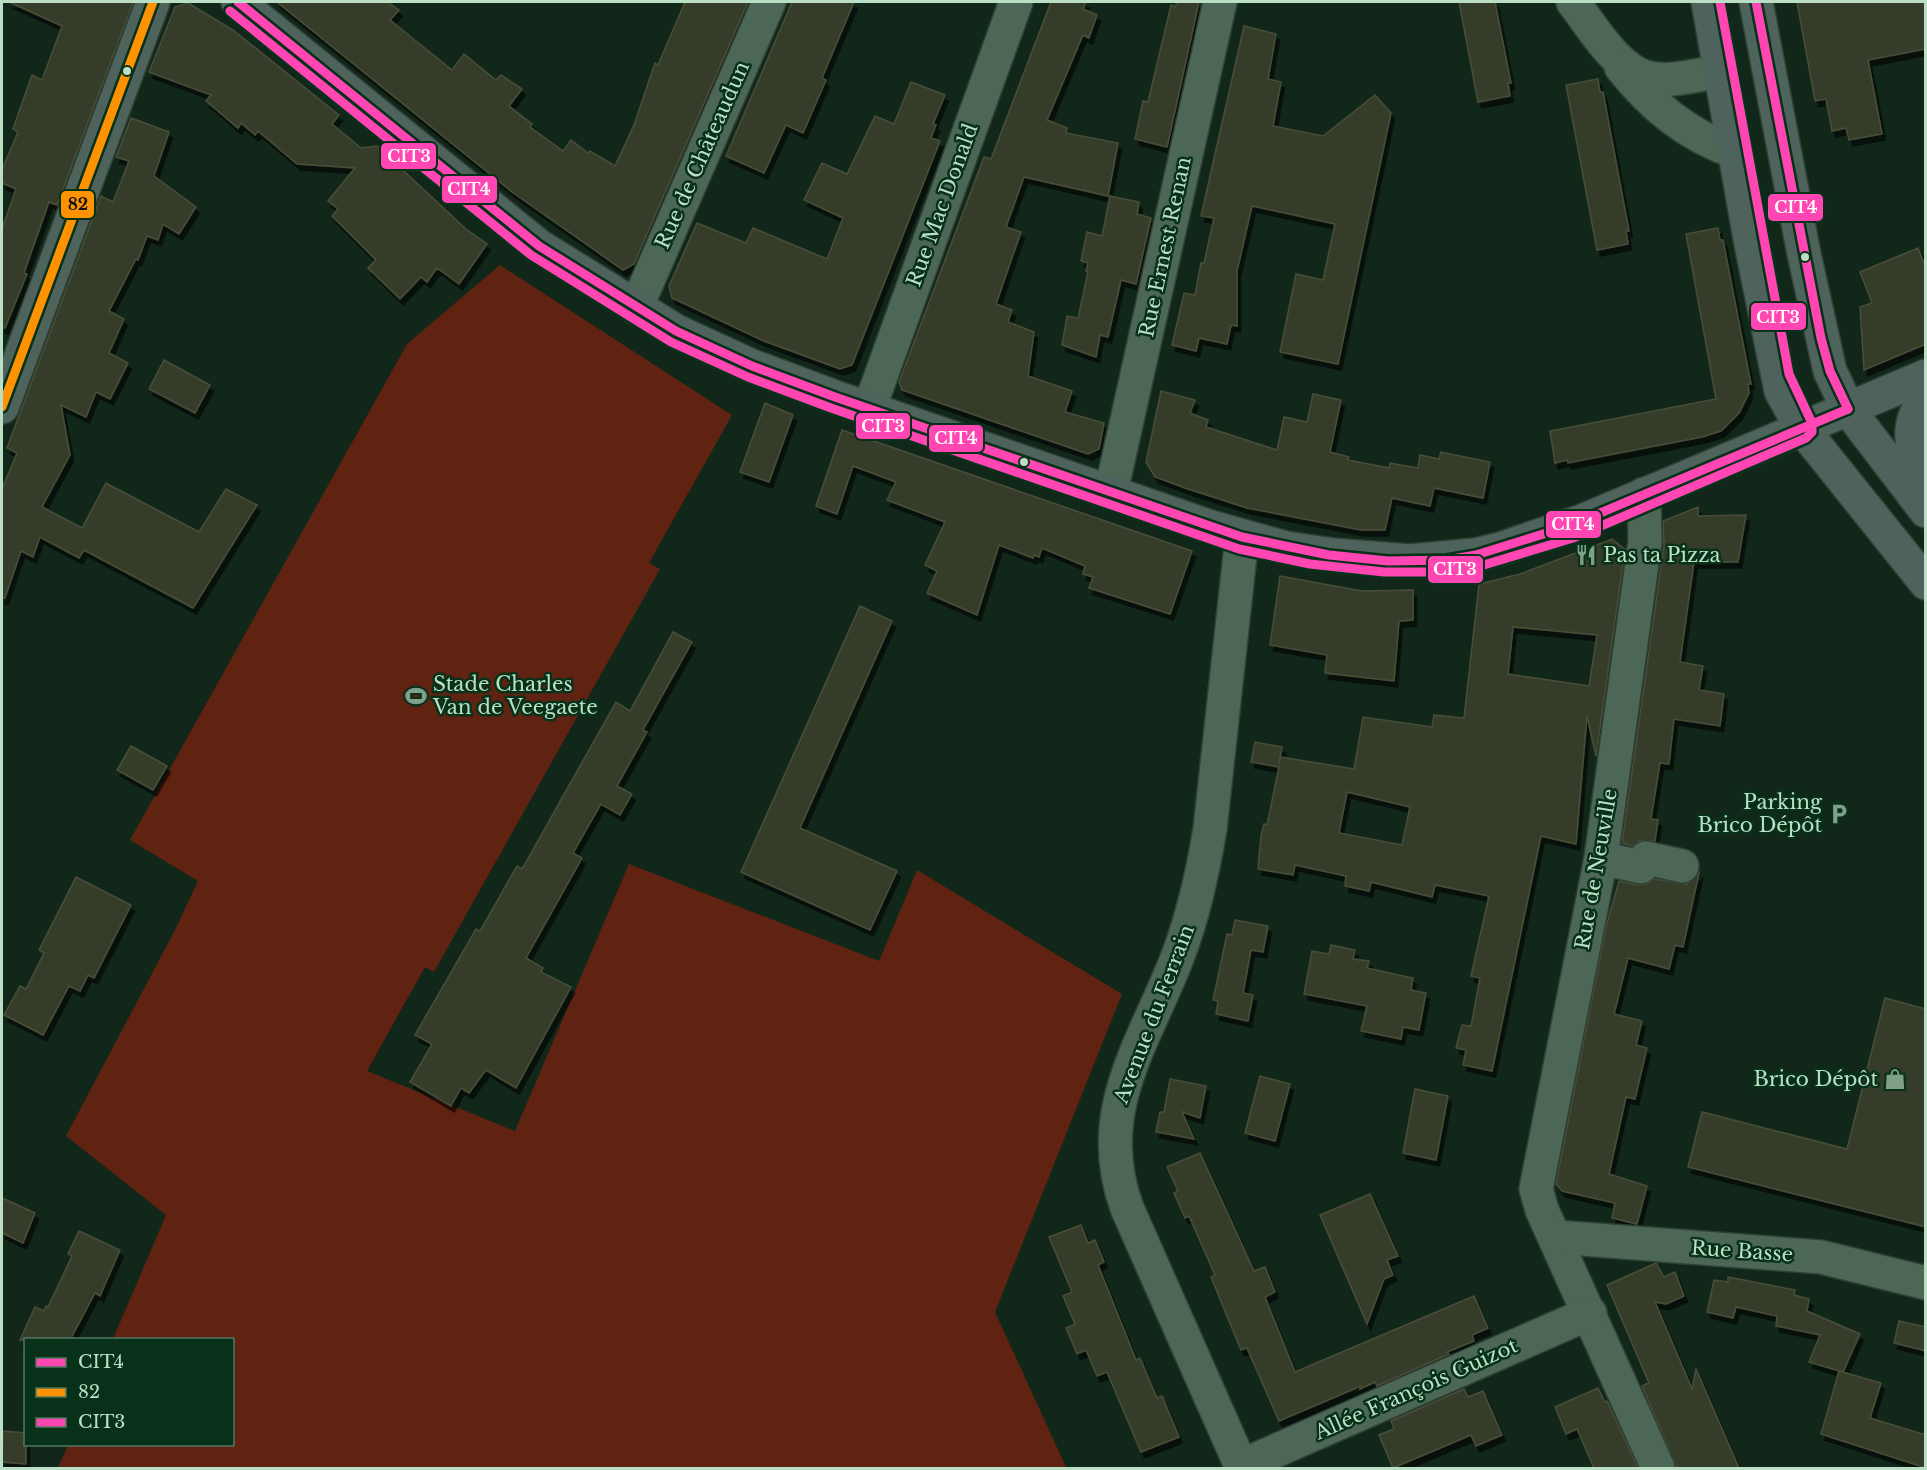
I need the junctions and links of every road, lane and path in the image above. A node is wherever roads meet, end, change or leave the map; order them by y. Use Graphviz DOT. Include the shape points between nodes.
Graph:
graph roads {
  1 [pos="153,2"];
  2 [pos="238,2"];
  3 [pos="769,2"];
  4 [pos="1016,2"];
  5 [pos="1220,2"];
  6 [pos="1572,2"];
  7 [pos="1708,2"];
  8 [pos="1756,2"];
  9 [pos="1607,45"];
  10 [pos="1720,71"];
  11 [pos="1735,152"];
  12 [pos="636,308"];
  13 [pos="10,357"];
  14 [pos="1926,376"];
  15 [pos="1926,397"];
  16 [pos="2,407"];
  17 [pos="869,409"];
  18 [pos="1848,409"];
  19 [pos="1801,427"];
  20 [pos="1926,475"];
  21 [pos="1111,492"];
  22 [pos="1644,494"];
  23 [pos="1926,511"];
  24 [pos="1242,537"];
  25 [pos="1926,583"];
  26 [pos="1601,858"];
  27 [pos="1682,866"];
  28 [pos="1556,1237"];
  29 [pos="1926,1282"];
  30 [pos="1590,1313"];
  31 [pos="1241,1467"];
  32 [pos="1658,1468"];
  1 -- 13 [label="main road"];
  2 -- 12 [label="main road" via="498,215"];
  3 -- 12 [label="street, Rue de Châteaudun"];
  4 -- 17 [label="street, Rue Mac Donald"];
  5 -- 21 [label="street, Rue Ernest Renan"];
  6 -- 9 [label="street"];
  7 -- 10 [label="main road"];
  8 -- 18 [label="main road" via="1821,338 1830,371"];
  9 -- 10 [label="street" via="1639,75 1675,78"];
  9 -- 11 [label="street" via="1656,107 1693,133"];
  10 -- 11 [label="main road"];
  11 -- 19 [label="main road" via="1777,377"];
  12 -- 17 [label="main road" via="726,355"];
  13 -- 16 [label="main road"];
  14 -- 18 [label="main road"];
  15 -- 20 [label="main road" via="1916,411 1910,438 1912,452"];
  17 -- 21 [label="main road"];
  18 -- 19 [label="main road"];
  18 -- 23 [label="main road"];
  19 -- 22 [label="main road"];
  19 -- 25 [label="main road"];
  21 -- 24 [label="main road"];
  22 -- 24 [label="main road" via="1568,527 1500,549 1452,558 1410,561 1350,557"];
  22 -- 26 [label="street, Rue de Neuville" via="1645,542"];
  24 -- 31 [label="street, Avenue du Ferrain" via="1202,875 1178,954 1121,1095 1114,1141 1117,1174 1127,1208"];
  26 -- 27 [label="street" via="1641,867 1646,858"];
  26 -- 28 [label="street, Rue de Neuville" via="1537,1177 1539,1202"];
  28 -- 29 [label="street, Rue Basse" via="1821,1257"];
  28 -- 30 [label="street, Rue de Neuville"];
  30 -- 31 [label="street, Allée François Guizot"];
  30 -- 32 [label="street, Rue de Neuville"];
}
